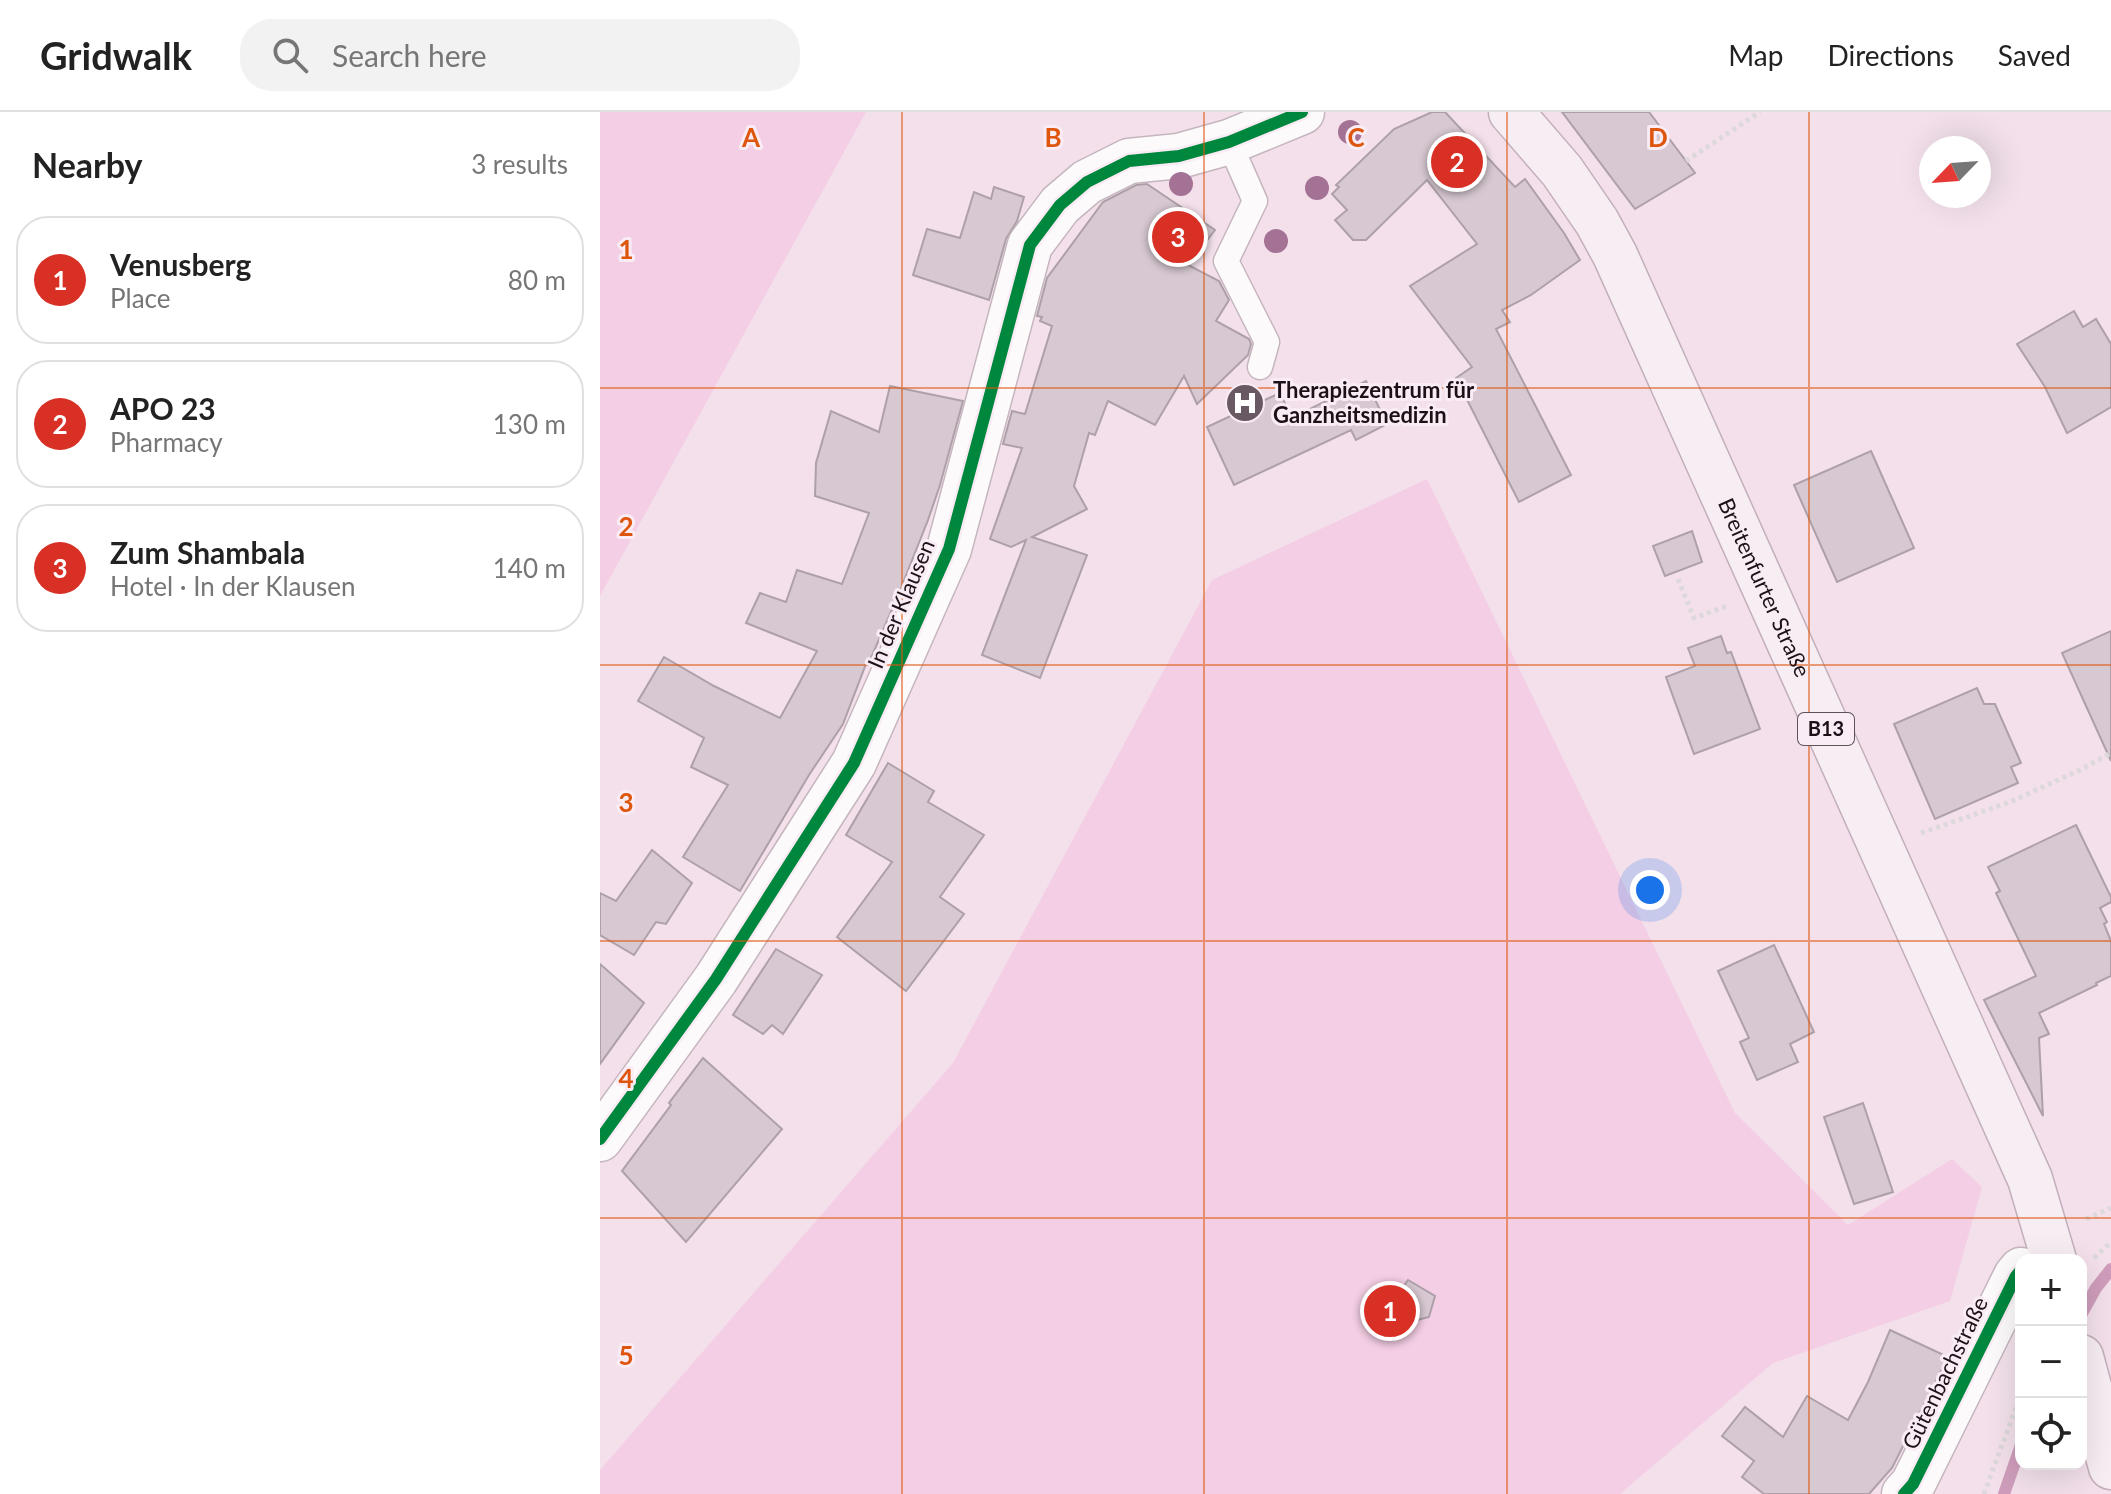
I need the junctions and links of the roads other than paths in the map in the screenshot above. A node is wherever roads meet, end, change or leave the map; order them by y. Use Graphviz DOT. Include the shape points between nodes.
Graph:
graph roads {
  1 [pos="1302,112"];
  2 [pos="1511,112"];
  3 [pos="1229,142"];
  4 [pos="1260,367"];
  5 [pos="600,1139"];
  6 [pos="2038,1254"];
  7 [pos="2015,1278"];
  8 [pos="2087,1378"];
  9 [pos="2111,1467"];
  10 [pos="1904,1494"];
  1 -- 3 [label="street, In der Klausen"];
  2 -- 6 [label="main road, Breitenfurter Straße / B13" via="1568,178 1615,255 2030,1179"];
  3 -- 4 [label="lane" via="1255,201 1226,261 1267,342"];
  3 -- 5 [label="street, In der Klausen" via="1179,156 1129,161 1087,182 1060,205 1030,245 949,549 854,763 716,979"];
  7 -- 10 [label="street, Gütenbachstraße"];
  8 -- 9 [label="main road"];
}
